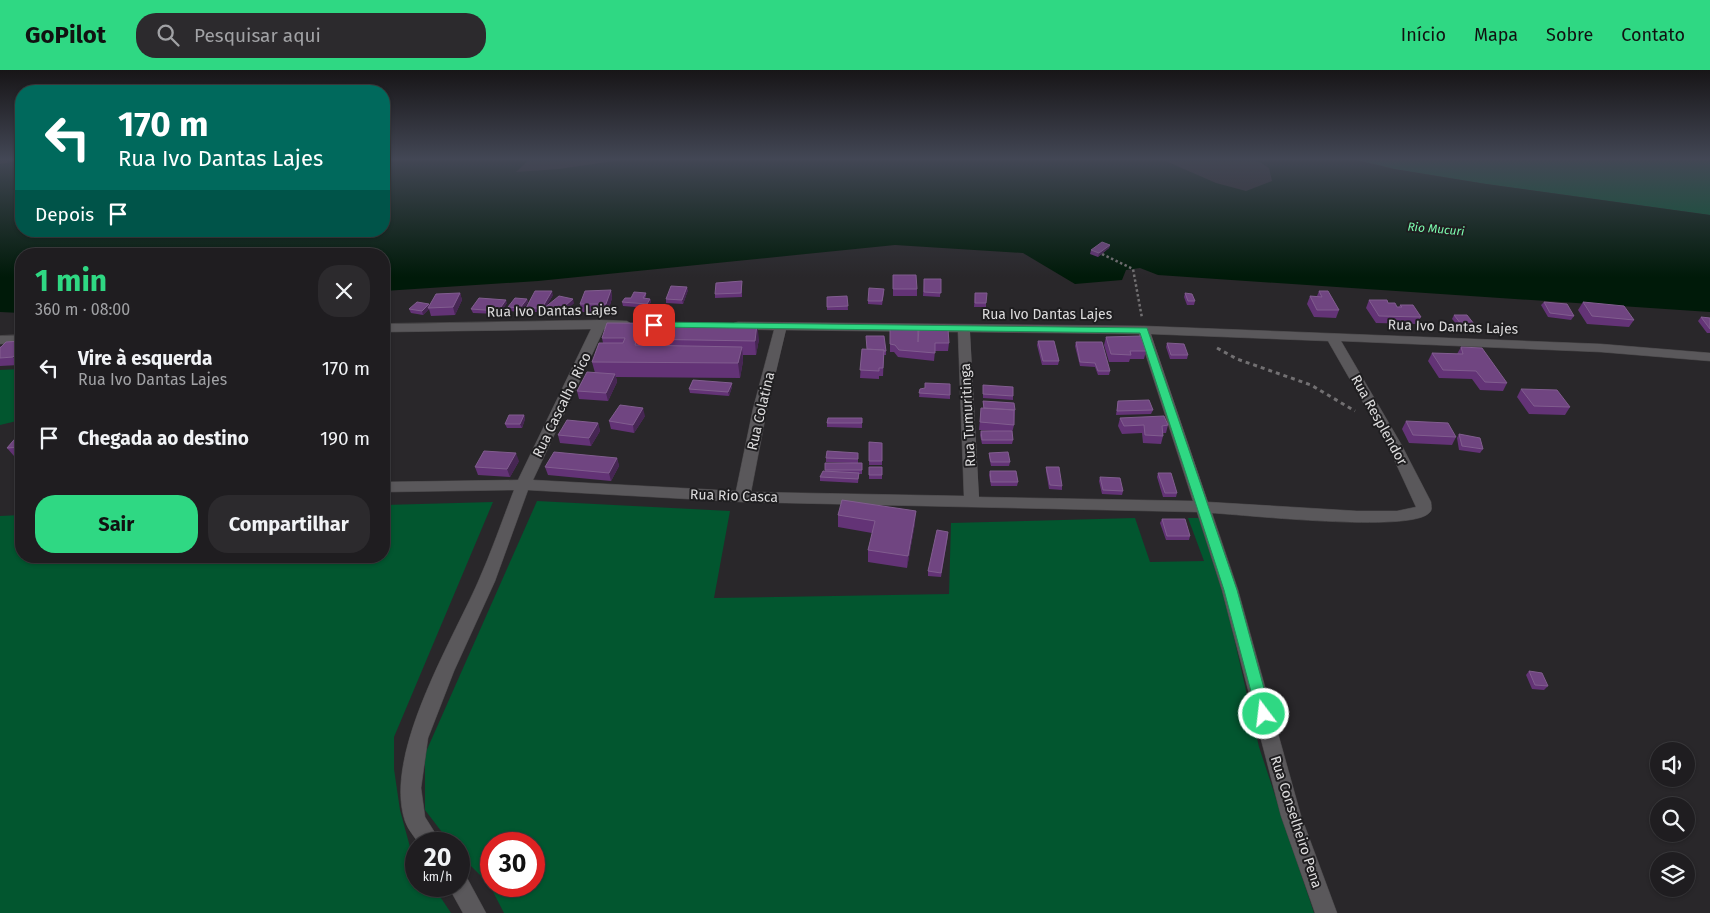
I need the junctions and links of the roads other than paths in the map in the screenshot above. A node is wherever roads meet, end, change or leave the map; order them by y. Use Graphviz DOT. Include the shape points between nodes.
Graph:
graph roads {
  1 [pos="600,324"];
  2 [pos="638,325"];
  3 [pos="724,326"];
  4 [pos="781,326"];
  5 [pos="390,328"];
  6 [pos="964,328"];
  7 [pos="1144,330"];
  8 [pos="1333,338"];
  9 [pos="15,339"];
  10 [pos="0,340"];
  11 [pos="1710,357"];
  12 [pos="523,485"];
  13 [pos="390,487"];
  14 [pos="742,497"];
  15 [pos="972,502"];
  16 [pos="1424,502"];
  17 [pos="1202,507"];
  18 [pos="424,832"];
  19 [pos="466,897"];
  20 [pos="475,913"];
  21 [pos="1326,913"];
  1 -- 2 [label="street, Rua Ivo Dantas Lajes"];
  1 -- 5 [label="street, Rua Ivo Dantas Lajes"];
  1 -- 12 [label="street, Rua Cascalho Rico"];
  3 -- 4 [label="street, Rua Ivo Dantas Lajes"];
  4 -- 6 [label="street, Rua Ivo Dantas Lajes"];
  4 -- 14 [label="street, Rua Colatina"];
  6 -- 7 [label="street, Rua Ivo Dantas Lajes"];
  6 -- 15 [label="street, Rua Tumuritinga"];
  7 -- 8 [label="street, Rua Ivo Dantas Lajes"];
  7 -- 17 [label="street, Rua Conselheiro Pena"];
  8 -- 11 [label="street, Rua Ivo Dantas Lajes" via="1601,348"];
  8 -- 16 [label="street, Rua Resplendor"];
  9 -- 10 [label="street"];
  12 -- 13 [label="street, Rua Rio Casca"];
  12 -- 14 [label="street, Rua Rio Casca"];
  12 -- 18 [label="street, Rua Cascalho Rico" via="487,581 418,738 411,788 415,820"];
  14 -- 15 [label="street, Rua Rio Casca"];
  15 -- 17 [label="street, Rua Rio Casca"];
  16 -- 17 [label="street, Rua Rio Casca" via="1424,509 1418,513 1396,517"];
  17 -- 21 [label="street, Rua Conselheiro Pena" via="1230,590 1291,816"];
  19 -- 20 [label="street"];
}
